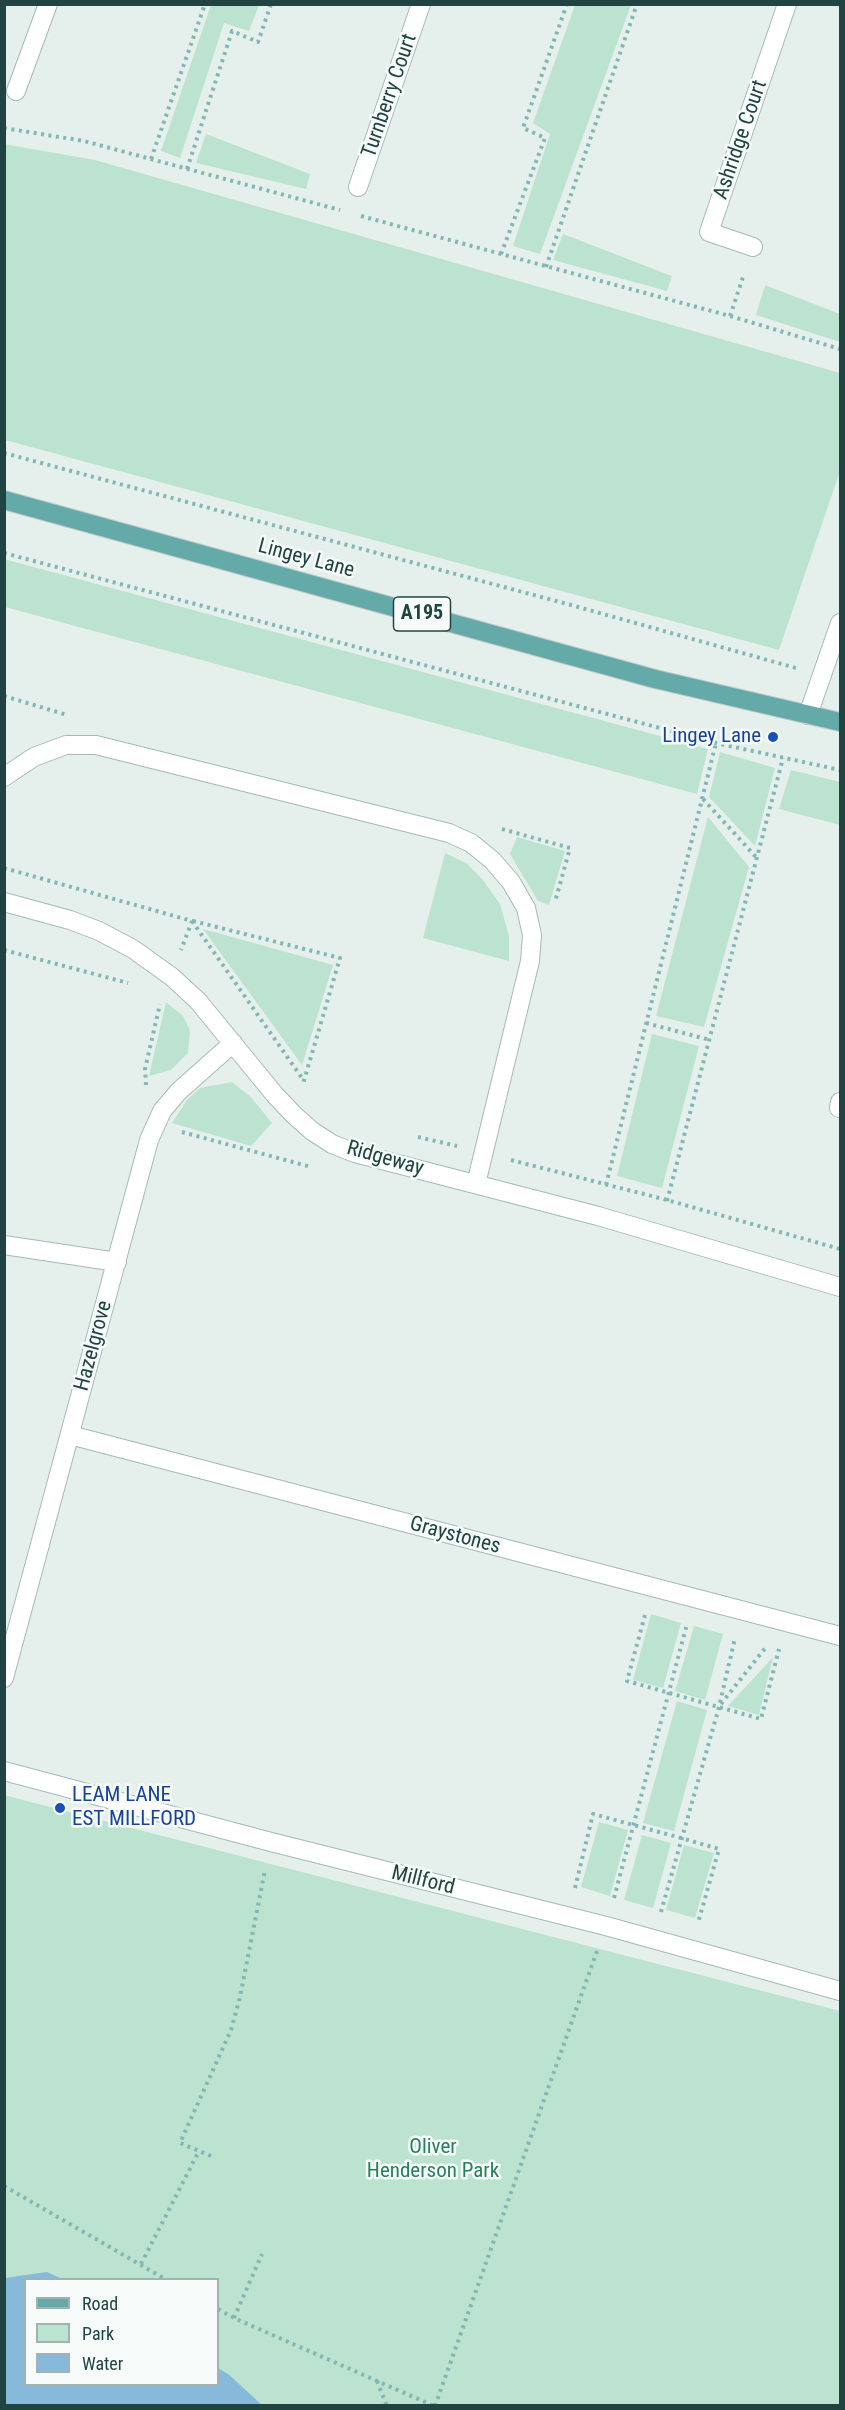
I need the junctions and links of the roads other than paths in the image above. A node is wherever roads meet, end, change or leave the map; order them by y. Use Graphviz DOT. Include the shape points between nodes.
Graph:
graph roads {
  1 [pos="48,4"];
  2 [pos="421,4"];
  3 [pos="787,4"];
  4 [pos="16,91"];
  5 [pos="358,187"];
  6 [pos="753,248"];
  7 [pos="4,500"];
  8 [pos="840,623"];
  9 [pos="808,716"];
  10 [pos="840,722"];
  11 [pos="4,777"];
  12 [pos="4,902"];
  13 [pos="233,1043"];
  14 [pos="476,1184"];
  15 [pos="4,1245"];
  16 [pos="117,1262"];
  17 [pos="840,1287"];
  18 [pos="70,1435"];
  19 [pos="840,1636"];
  20 [pos="4,1678"];
  21 [pos="4,1772"];
  22 [pos="840,1991"];
  1 -- 4 [label="street"];
  2 -- 5 [label="street, Turnberry Court"];
  3 -- 6 [label="street, Ashridge Court" via="709,232"];
  7 -- 9 [label="main road, Lingey Lane / A195" via="632,672"];
  8 -- 9 [label="street"];
  9 -- 10 [label="main road, Lingey Lane / A195"];
  11 -- 14 [label="street" via="34,757 66,746 96,745 449,833 471,843 492,860 511,882 525,908 532,935 530,961"];
  12 -- 13 [label="street, Ridgeway" via="70,920 133,949 198,1001"];
  13 -- 14 [label="street, Ridgeway" via="275,1095 312,1131 355,1153"];
  13 -- 16 [label="street, Hazelgrove" via="162,1111 149,1140"];
  14 -- 17 [label="street, Ridgeway"];
  15 -- 16 [label="street"];
  16 -- 18 [label="street, Hazelgrove"];
  18 -- 19 [label="street, Graystones"];
  18 -- 20 [label="street, Hazelgrove"];
  21 -- 22 [label="street, Millford" via="606,1926"];
}
